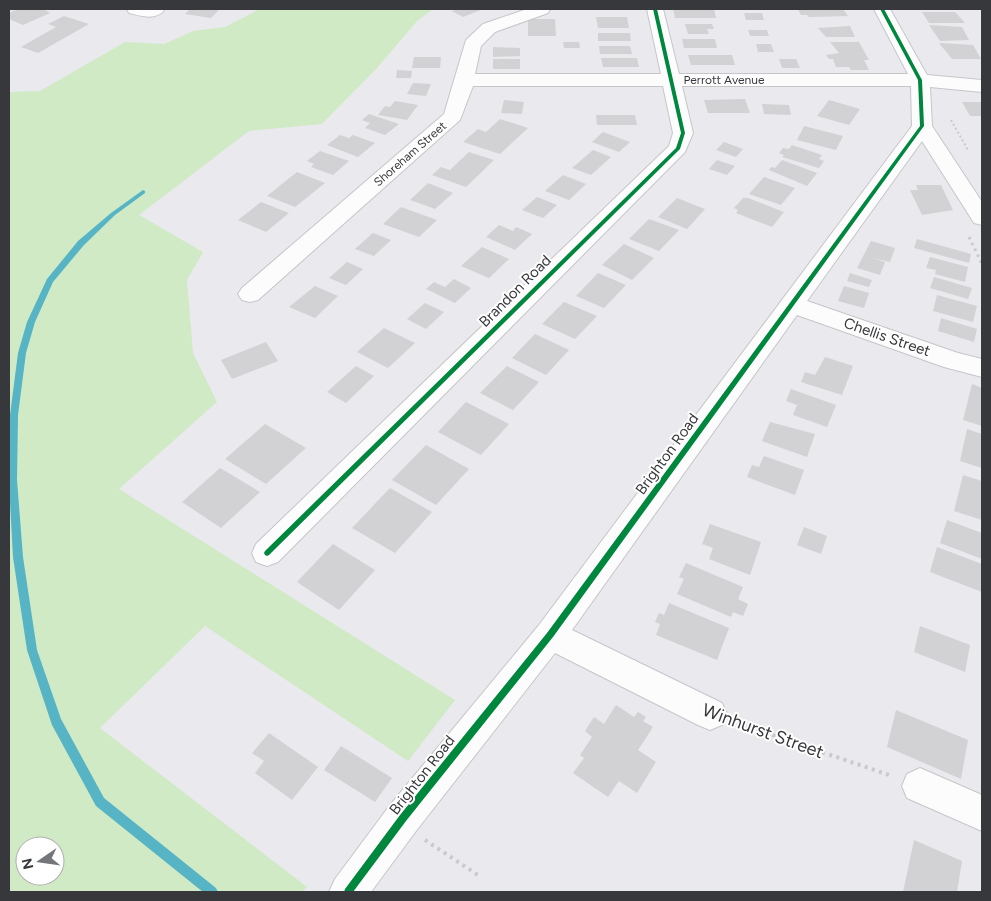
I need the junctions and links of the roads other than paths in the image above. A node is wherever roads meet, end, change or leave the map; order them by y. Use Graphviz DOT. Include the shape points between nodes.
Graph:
graph roads {
  1 [pos="135,9"];
  2 [pos="542,9"];
  3 [pos="655,9"];
  4 [pos="882,9"];
  5 [pos="155,10"];
  6 [pos="465,80"];
  7 [pos="670,80"];
  8 [pos="920,80"];
  9 [pos="982,86"];
  10 [pos="922,126"];
  11 [pos="981,214"];
  12 [pos="250,294"];
  13 [pos="792,304"];
  14 [pos="982,368"];
  15 [pos="268,553"];
  16 [pos="550,635"];
  17 [pos="710,714"];
  18 [pos="920,786"];
  19 [pos="982,813"];
  20 [pos="348,892"];
  1 -- 5 [label="street"];
  2 -- 6 [label="street, Shoreham Street" via="489,28 472,44"];
  3 -- 7 [label="street, Brandon Road"];
  4 -- 8 [label="street"];
  6 -- 7 [label="street, Perrott Avenue"];
  6 -- 12 [label="street, Shoreham Street" via="453,116"];
  7 -- 8 [label="street, Perrott Avenue"];
  7 -- 15 [label="street, Brandon Road" via="683,133 678,148"];
  8 -- 9 [label="street, Perrott Avenue"];
  8 -- 10 [label="street"];
  10 -- 11 [label="street"];
  10 -- 13 [label="street, Brighton Road"];
  13 -- 14 [label="street, Chellis Street" via="953,361"];
  13 -- 16 [label="street, Brighton Road"];
  16 -- 17 [label="street, Winhurst Street"];
  16 -- 20 [label="street, Brighton Road"];
  18 -- 19 [label="street"];
}
